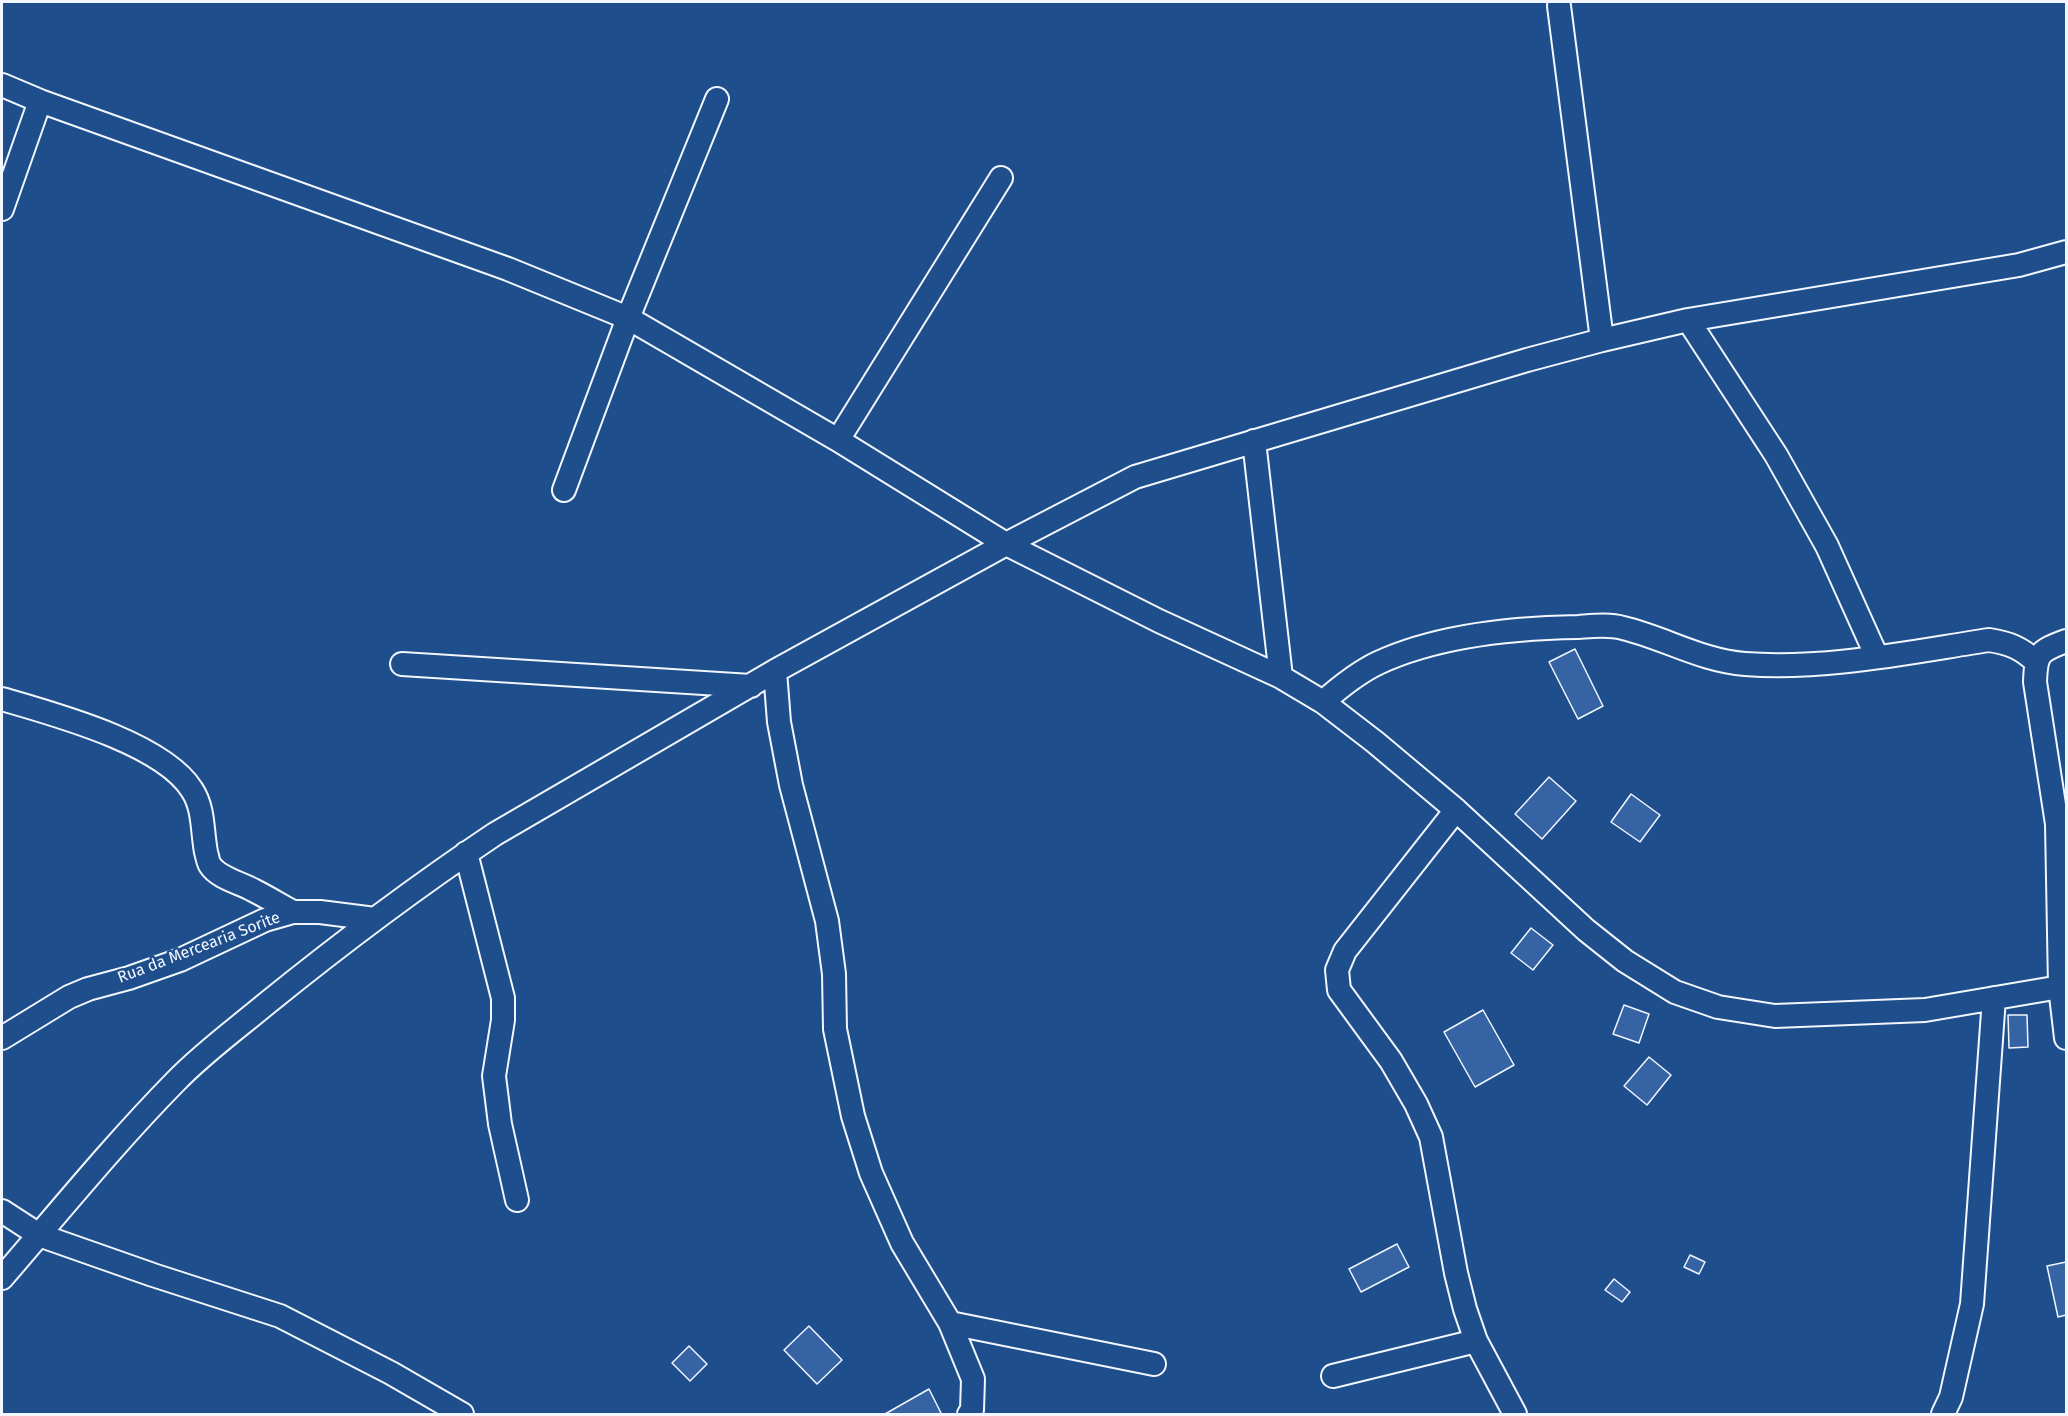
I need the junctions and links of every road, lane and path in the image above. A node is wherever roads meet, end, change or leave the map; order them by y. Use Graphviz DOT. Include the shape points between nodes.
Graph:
graph roads {
  1 [pos="1558,6"];
  2 [pos="2,85"];
  3 [pos="717,99"];
  4 [pos="40,101"];
  5 [pos="1001,178"];
  6 [pos="2,209"];
  7 [pos="2067,252"];
  8 [pos="628,318"];
  9 [pos="1688,320"];
  10 [pos="1602,340"];
  11 [pos="838,440"];
  12 [pos="1254,441"];
  13 [pos="564,490"];
  14 [pos="1006,544"];
  15 [pos="2067,641"];
  16 [pos="1877,657"];
  17 [pos="2036,661"];
  18 [pos="402,664"];
  19 [pos="775,671"];
  20 [pos="1281,677"];
  21 [pos="751,686"];
  22 [pos="2,699"];
  23 [pos="1323,702"];
  24 [pos="1456,810"];
  25 [pos="466,854"];
  26 [pos="293,912"];
  27 [pos="375,919"];
  28 [pos="2063,987"];
  29 [pos="1994,998"];
  30 [pos="2,1038"];
  31 [pos="2067,1038"];
  32 [pos="517,1200"];
  33 [pos="2,1211"];
  34 [pos="39,1235"];
  35 [pos="2,1278"];
  36 [pos="950,1323"];
  37 [pos="1476,1341"];
  38 [pos="1154,1364"];
  39 [pos="1333,1376"];
  40 [pos="462,1414"];
  41 [pos="969,1414"];
  42 [pos="1515,1414"];
  43 [pos="1943,1414"];
  1 -- 10 [label="street"];
  2 -- 4 [label="street"];
  3 -- 8 [label="street"];
  4 -- 6 [label="street"];
  4 -- 8 [label="street" via="508,269"];
  5 -- 11 [label="street"];
  7 -- 9 [label="street" via="2019,265"];
  8 -- 11 [label="street"];
  8 -- 13 [label="street"];
  9 -- 10 [label="street"];
  9 -- 16 [label="street" via="1776,455 1827,546"];
  10 -- 12 [label="street"];
  11 -- 14 [label="street"];
  12 -- 14 [label="street" via="1135,477"];
  12 -- 20 [label="street"];
  14 -- 19 [label="street"];
  14 -- 20 [label="street"];
  15 -- 17 [label="street" via="2046,648"];
  16 -- 17 [label="street" via="1989,640 2007,642"];
  16 -- 23 [label="street" via="1803,664 1744,664 1690,652 1623,628 1511,630 1425,646 1378,663 1350,678"];
  17 -- 28 [label="street" via="2035,682 2057,824"];
  18 -- 21 [label="street"];
  19 -- 21 [label="street"];
  19 -- 36 [label="street" via="779,722 791,785 827,921 834,974 835,1029 853,1116 871,1173 902,1243"];
  20 -- 23 [label="street"];
  21 -- 25 [label="street"];
  22 -- 26 [label="street" via="146,750 173,768 193,790 210,865"];
  23 -- 24 [label="street"];
  24 -- 29 [label="street" via="1586,930 1675,992 1718,1007 1775,1016 1925,1010"];
  24 -- 37 [label="street" via="1345,951 1337,970 1339,990 1391,1061 1431,1137 1456,1273"];
  25 -- 27 [label="street"];
  25 -- 32 [label="street" via="503,998 494,1076"];
  26 -- 27 [label="street, Rua da Mercearia Sorite"];
  26 -- 30 [label="street, Rua da Mercearia Sorite" via="265,920 180,960 69,997"];
  27 -- 34 [label="street" via="177,1080"];
  28 -- 29 [label="street"];
  28 -- 31 [label="street"];
  29 -- 43 [label="street" via="1972,1304 1951,1397"];
  33 -- 34 [label="street"];
  34 -- 35 [label="street"];
  34 -- 40 [label="street" via="280,1316"];
  36 -- 38 [label="street"];
  36 -- 41 [label="street" via="973,1379"];
  37 -- 39 [label="street"];
  37 -- 42 [label="street"];
}
